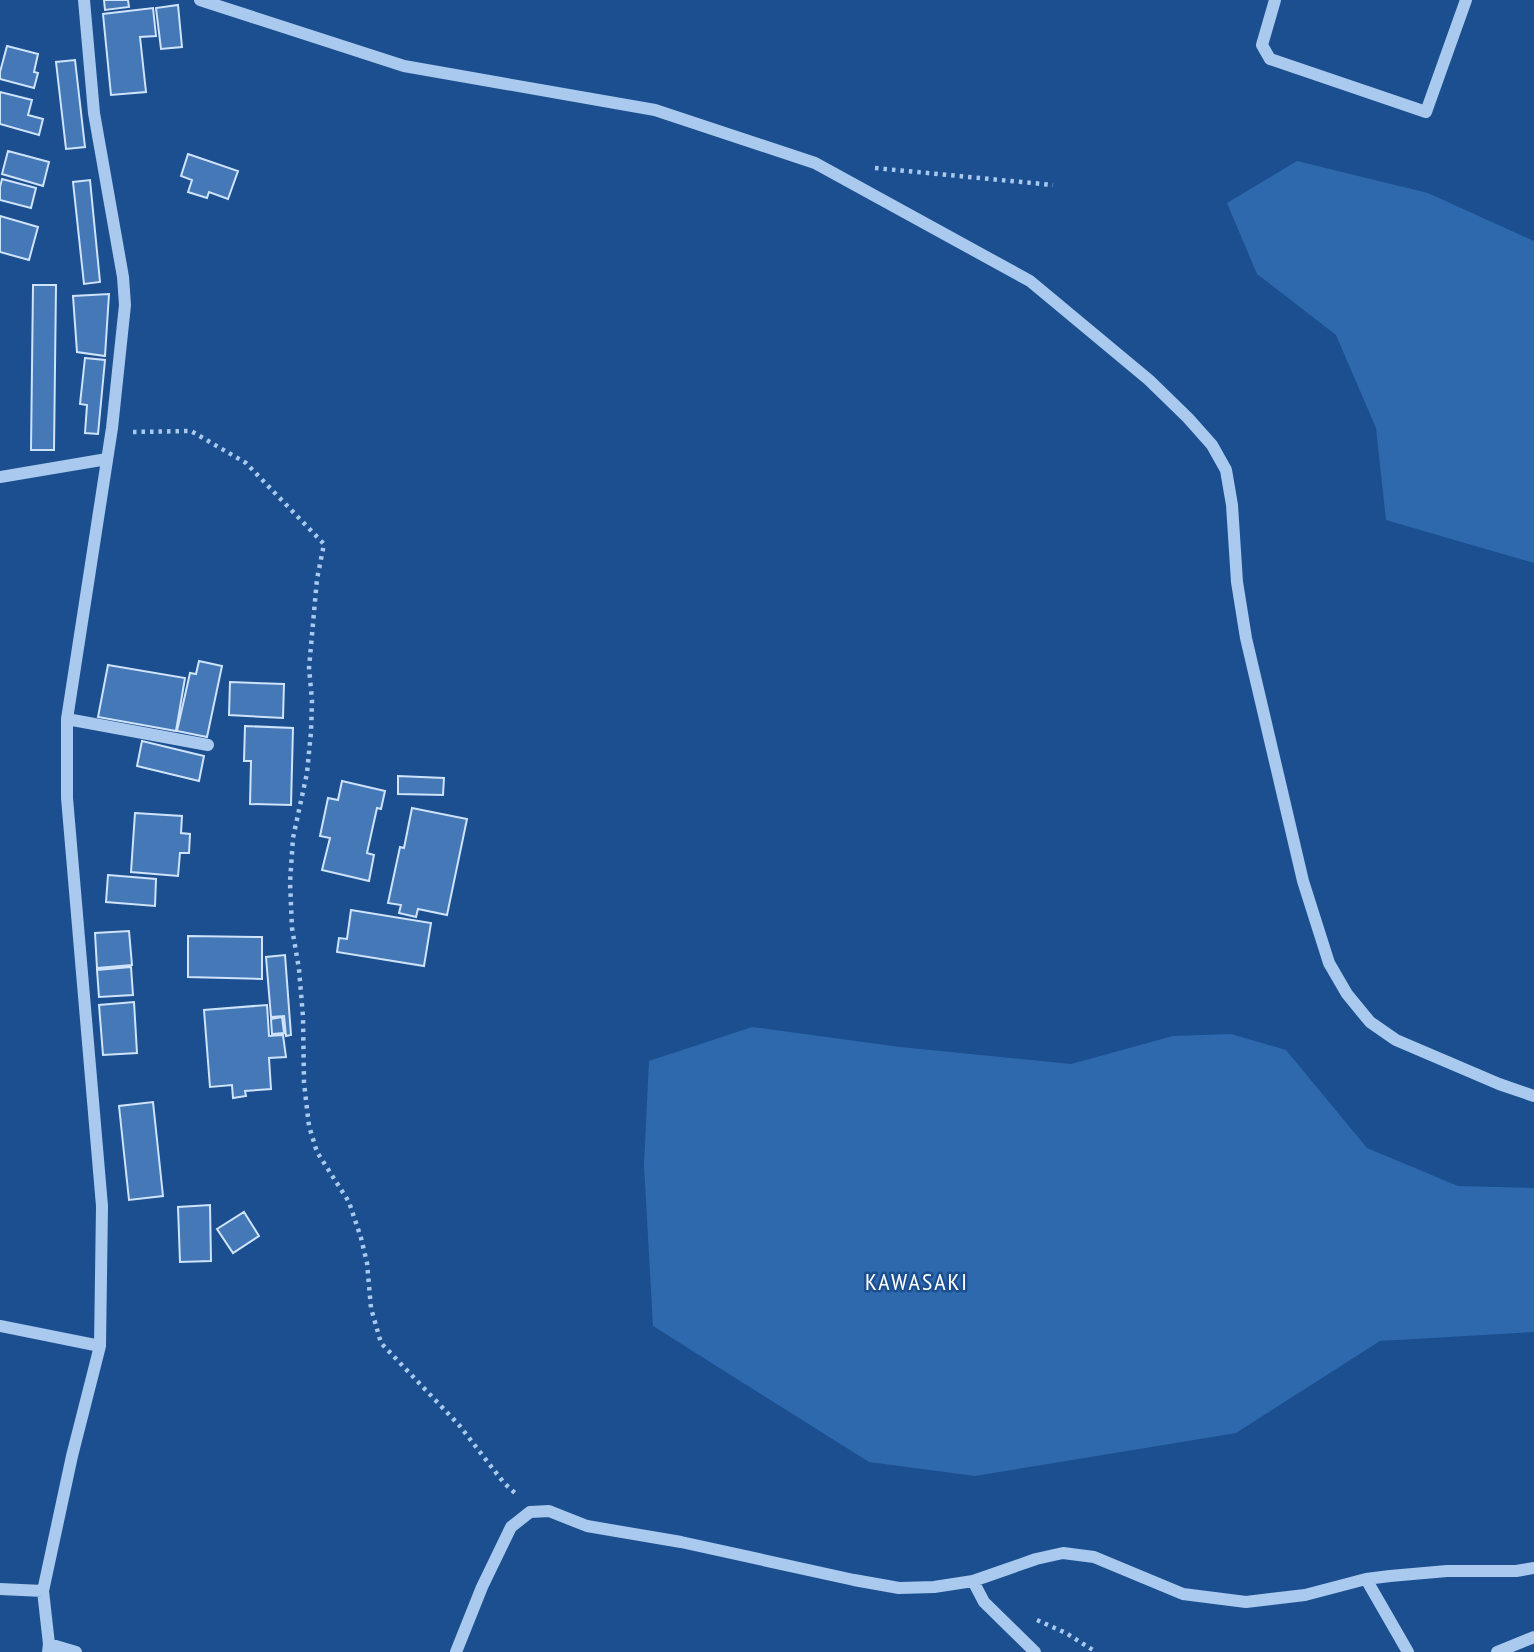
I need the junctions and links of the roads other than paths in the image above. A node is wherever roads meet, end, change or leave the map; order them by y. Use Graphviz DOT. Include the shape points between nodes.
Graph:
graph roads {
  1 [pos="83,0"];
  2 [pos="200,0"];
  3 [pos="1275,0"];
  4 [pos="1466,0"];
  5 [pos="107,459"];
  6 [pos="0,477"];
  7 [pos="67,719"];
  8 [pos="208,746"];
  9 [pos="1534,1096"];
  10 [pos="0,1326"];
  11 [pos="100,1346"];
  12 [pos="1534,1568"];
  13 [pos="1366,1579"];
  14 [pos="973,1581"];
  15 [pos="0,1588"];
  16 [pos="43,1591"];
  17 [pos="1534,1637"];
  18 [pos="48,1648"];
  19 [pos="76,1652"];
  20 [pos="456,1652"];
  21 [pos="1035,1652"];
  22 [pos="1408,1652"];
  23 [pos="1497,1652"];
  1 -- 5 [label="street" via="94,113 125,306"];
  2 -- 9 [label="street" via="404,66 655,110 815,163 1030,281 1159,390 1212,445 1226,471 1246,638 1303,881 1329,963 1347,994 1370,1022 1396,1040"];
  3 -- 4 [label="street" via="1262,45 1270,59 1426,112"];
  5 -- 6 [label="street"];
  5 -- 7 [label="street"];
  7 -- 8 [label="street"];
  7 -- 11 [label="street" via="66,798 102,1206"];
  10 -- 11 [label="street"];
  11 -- 16 [label="street"];
  12 -- 13 [label="street"];
  13 -- 14 [label="street" via="1305,1595 1246,1602 1183,1594 1094,1557 1063,1553"];
  13 -- 22 [label="street"];
  14 -- 20 [label="street" via="900,1588 587,1526 550,1511 530,1512 511,1527"];
  14 -- 21 [label="street" via="984,1602"];
  15 -- 16 [label="street"];
  16 -- 18 [label="street"];
  17 -- 23 [label="street"];
  18 -- 19 [label="street"];
}
